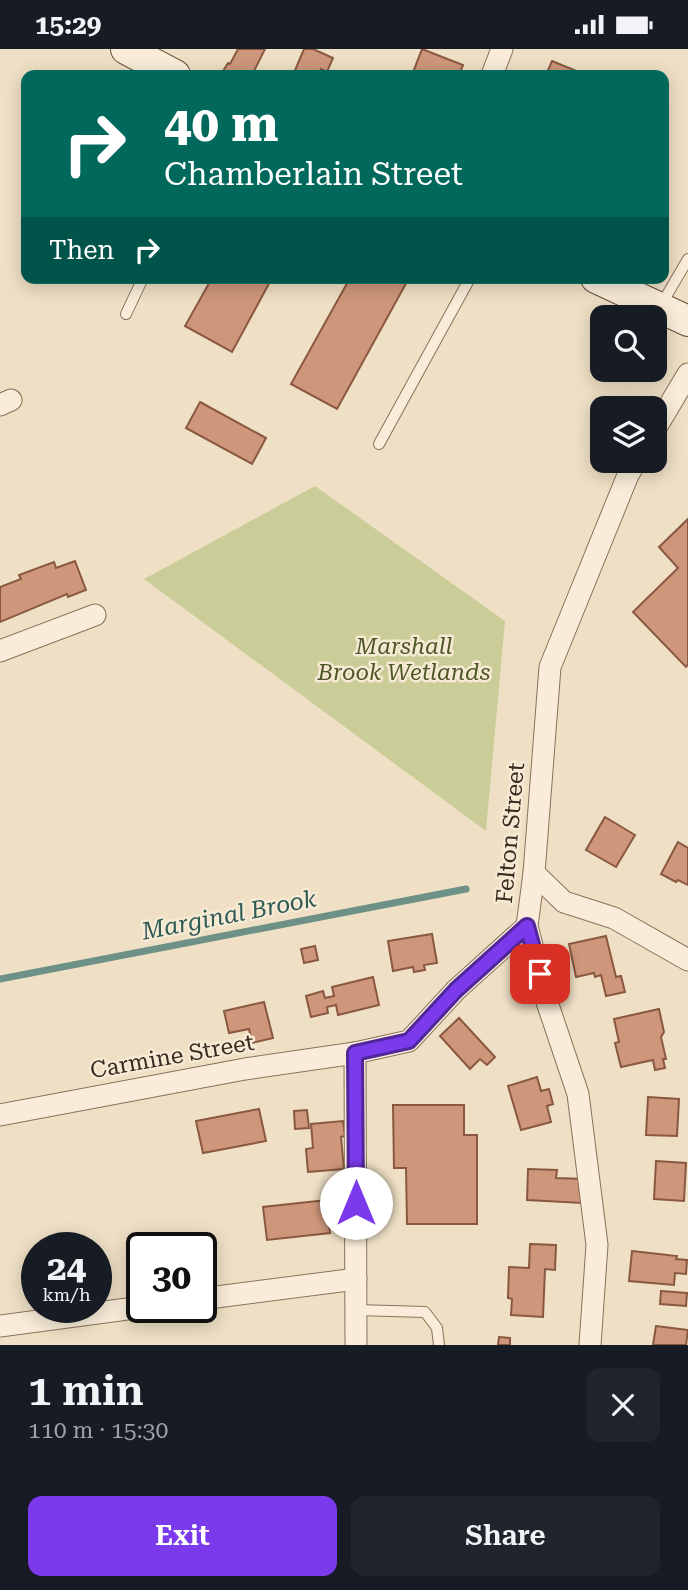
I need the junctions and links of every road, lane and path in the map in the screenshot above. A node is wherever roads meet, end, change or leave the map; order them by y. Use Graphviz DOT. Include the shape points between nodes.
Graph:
graph roads {
  1 [pos="126,49"];
  2 [pos="502,49"];
  3 [pos="166,70"];
  4 [pos="494,70"];
  5 [pos="686,266"];
  6 [pos="140,284"];
  7 [pos="467,284"];
  8 [pos="609,284"];
  9 [pos="654,305"];
  10 [pos="662,305"];
  11 [pos="667,311"];
  12 [pos="126,314"];
  13 [pos="688,321"];
  14 [pos="688,374"];
  15 [pos="667,409"];
  16 [pos="379,444"];
  17 [pos="629,473"];
  18 [pos="95,615"];
  19 [pos="0,651"];
  20 [pos="534,873"];
  21 [pos="527,926"];
  22 [pos="688,960"];
  23 [pos="355,1053"];
  24 [pos="0,1115"];
  25 [pos="356,1279"];
  26 [pos="217,1297"];
  27 [pos="126,1309"];
  28 [pos="356,1310"];
  29 [pos="0,1325"];
  30 [pos="356,1345"];
  31 [pos="439,1345"];
  32 [pos="590,1345"];
  1 -- 3 [label="street"];
  2 -- 4 [label="street"];
  5 -- 10 [label="lane"];
  6 -- 12 [label="lane"];
  7 -- 16 [label="lane"];
  8 -- 9 [label="street"];
  11 -- 13 [label="street"];
  14 -- 15 [label="street"];
  17 -- 20 [label="street, Felton Street" via="550,667"];
  18 -- 19 [label="street"];
  20 -- 21 [label="street, Felton Street"];
  20 -- 22 [label="street" via="564,902 614,918"];
  21 -- 23 [label="street, Carmine Street" via="456,990 409,1041"];
  21 -- 32 [label="street, Felton Street" via="578,1094 597,1245"];
  23 -- 24 [label="street, Carmine Street"];
  23 -- 25 [label="street"];
  25 -- 26 [label="street"];
  25 -- 28 [label="street"];
  27 -- 29 [label="street"];
  28 -- 30 [label="street"];
  28 -- 31 [label="lane" via="425,1312 437,1328"];
}
